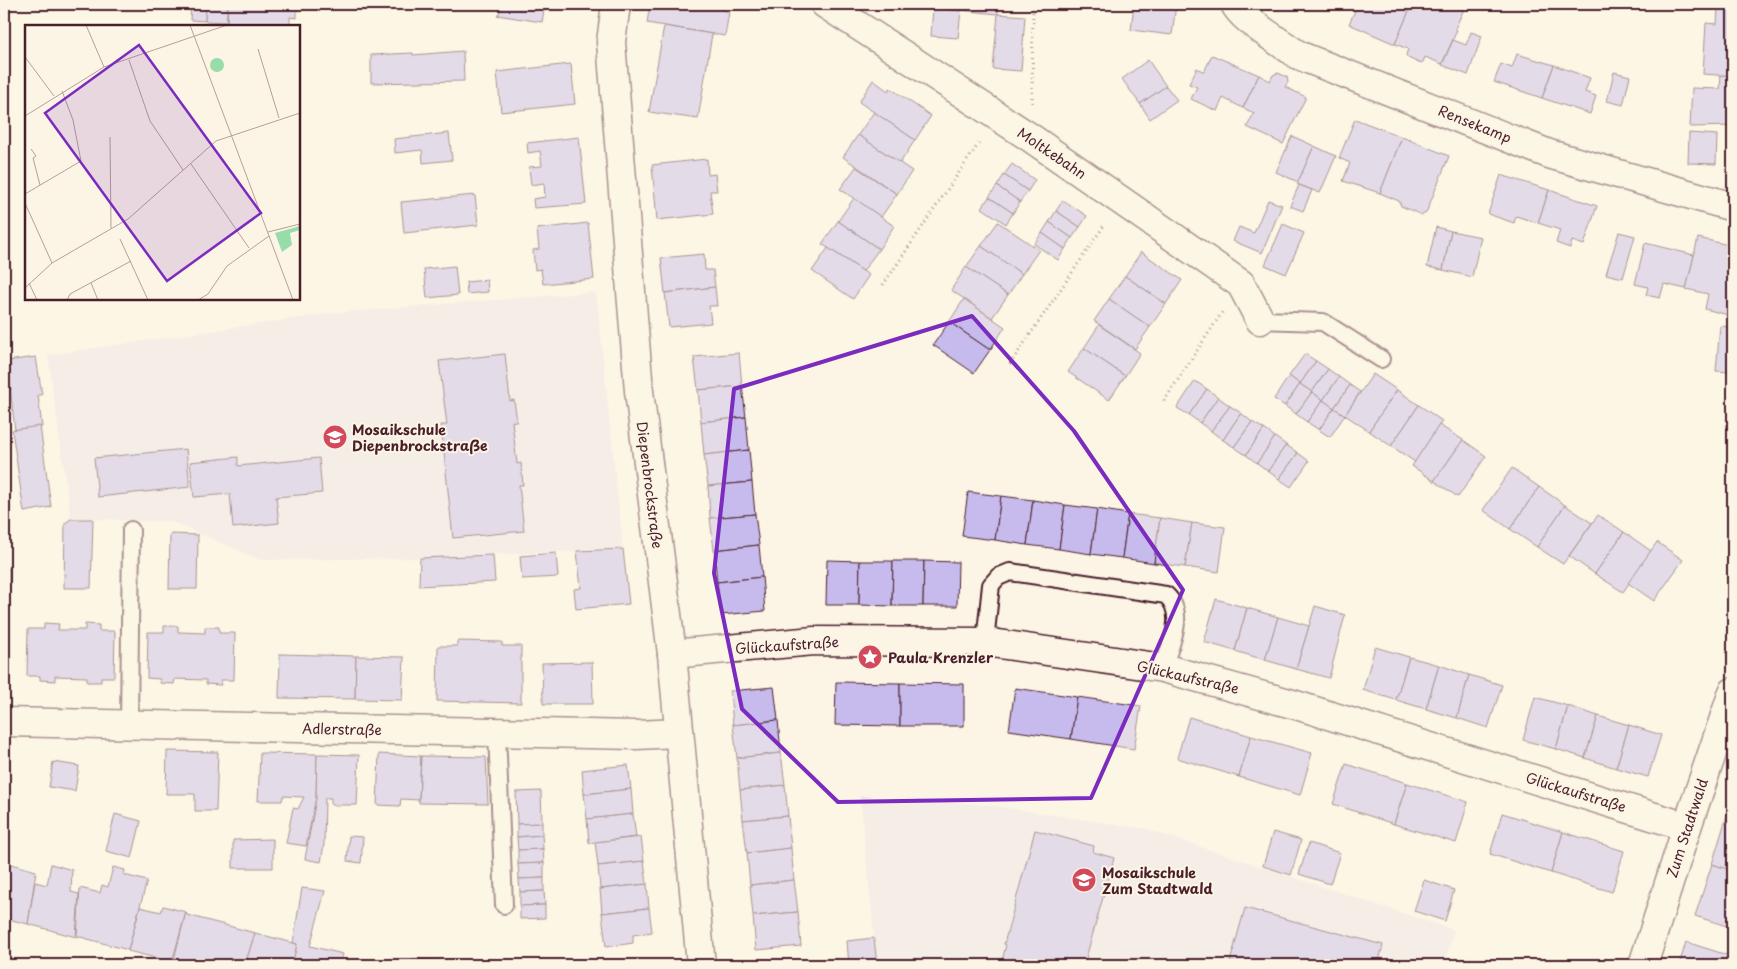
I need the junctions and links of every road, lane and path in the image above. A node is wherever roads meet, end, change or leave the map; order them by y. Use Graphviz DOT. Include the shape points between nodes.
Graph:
graph roads {
  1 [pos="616,4"];
  2 [pos="825,4"];
  3 [pos="1033,4"];
  4 [pos="1234,4"];
  5 [pos="998,116"];
  6 [pos="1031,138"];
  7 [pos="1121,201"];
  8 [pos="1733,207"];
  9 [pos="1241,284"];
  10 [pos="883,285"];
  11 [pos="1260,320"];
  12 [pos="1381,359"];
  13 [pos="1010,364"];
  14 [pos="1164,401"];
  15 [pos="131,530"];
  16 [pos="985,642"];
  17 [pos="672,654"];
  18 [pos="1163,668"];
  19 [pos="1733,692"];
  20 [pos="4,722"];
  21 [pos="129,725"];
  22 [pos="497,732"];
  23 [pos="679,733"];
  24 [pos="1687,827"];
  25 [pos="504,905"];
  26 [pos="702,965"];
  27 [pos="1642,965"];
  1 -- 17 [label="street, Diepenbrockstraße" via="611,42 639,391"];
  2 -- 5 [label="street, Moltkebahn"];
  3 -- 6 [label="path"];
  4 -- 8 [label="street, Rensekamp" via="1298,55 1549,154"];
  5 -- 6 [label="street, Moltkebahn"];
  5 -- 10 [label="path"];
  6 -- 7 [label="street, Moltkebahn"];
  7 -- 9 [label="street, Moltkebahn"];
  7 -- 13 [label="path"];
  9 -- 11 [label="street, Moltkebahn"];
  9 -- 14 [label="path"];
  11 -- 12 [label="lane" via="1322,322"];
  15 -- 21 [label="lane"];
  16 -- 17 [label="street, Glückaufstraße" via="814,641"];
  16 -- 18 [label="street, Glückaufstraße"];
  16 -- 18 [label="lane" via="991,585 998,577 1010,572 1166,595 1176,610 1177,622"];
  17 -- 23 [label="street, Diepenbrockstraße"];
  18 -- 24 [label="street, Glückaufstraße" via="1296,705"];
  19 -- 24 [label="street, Zum Stadtwald"];
  20 -- 21 [label="street, Adlerstraße"];
  21 -- 22 [label="street, Adlerstraße"];
  22 -- 23 [label="street, Adlerstraße"];
  22 -- 25 [label="lane"];
  23 -- 26 [label="street, Diepenbrockstraße"];
  24 -- 27 [label="street, Zum Stadtwald"];
}
